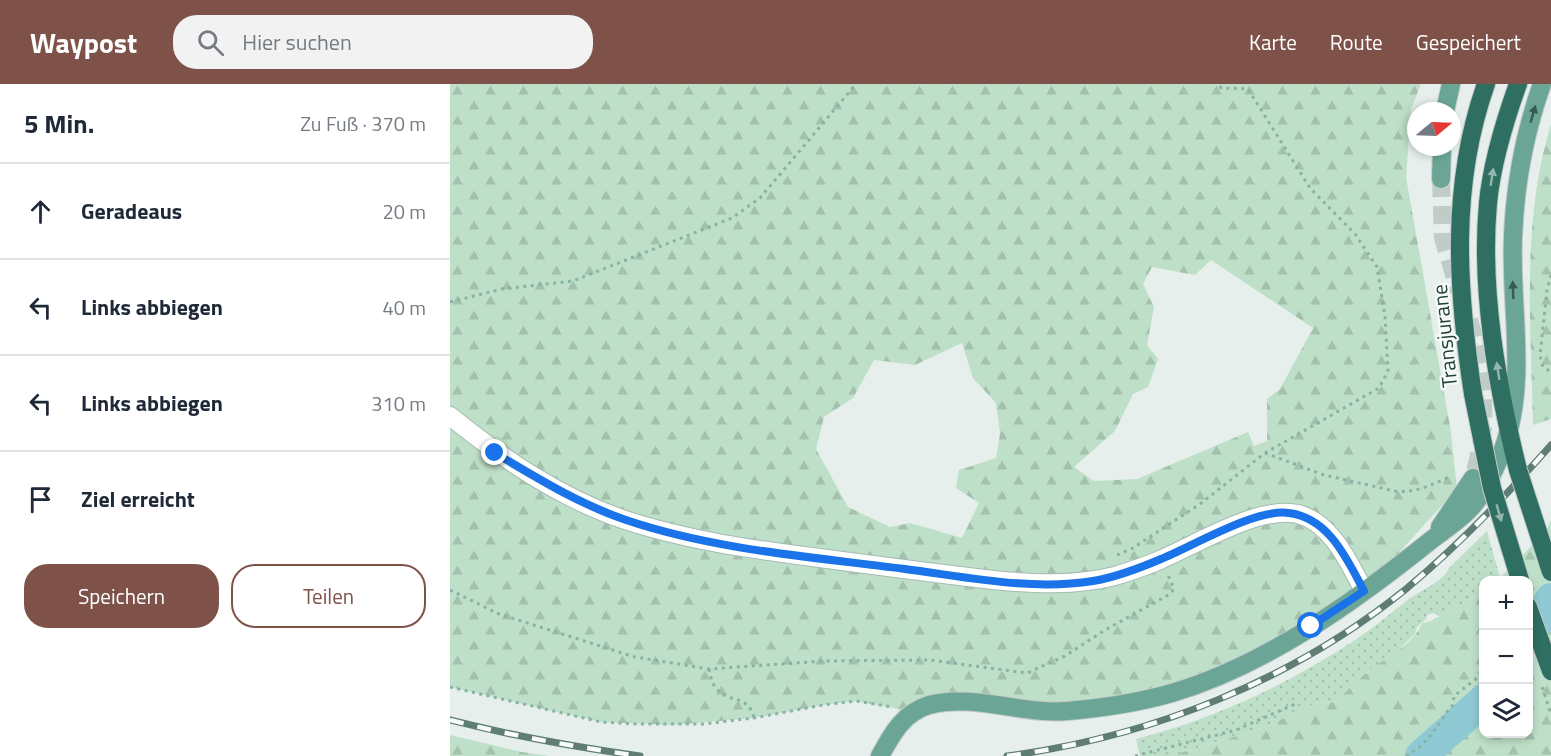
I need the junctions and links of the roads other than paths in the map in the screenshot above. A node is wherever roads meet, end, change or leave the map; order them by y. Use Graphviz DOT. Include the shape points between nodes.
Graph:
graph roads {
  1 [pos="1451,84"];
  2 [pos="1486,84"];
  3 [pos="1518,84"];
  4 [pos="1542,84"];
  5 [pos="1447,102"];
  6 [pos="1442,156"];
  7 [pos="1441,179"];
  8 [pos="450,416"];
  9 [pos="1473,478"];
  10 [pos="1431,541"];
  11 [pos="1551,572"];
  12 [pos="1519,576"];
  13 [pos="1364,591"];
  14 [pos="1533,621"];
  15 [pos="1551,671"];
  16 [pos="880,756"];
  1 -- 5 [label="main road"];
  2 -- 12 [label="highway, Transjurane, one-way, bridge" via="1469,140 1461,205 1461,285 1473,394 1492,488"];
  11 -- 3 [label="highway, one-way, bridge" via="1510,437 1490,309 1488,203 1497,148"];
  10 -- 4 [label="main road, one-way, bridge" via="1456,523 1485,488 1503,449 1513,411 1513,235 1517,190"];
  6 -- 7 [label="main road"];
  8 -- 13 [label="street" via="495,453 548,485 623,519 694,539 1028,584 1093,581 1135,570 1234,526 1286,512 1300,514 1328,532"];
  9 -- 10 [label="main road"];
  10 -- 13 [label="main road"];
  13 -- 16 [label="main road" via="1311,626 1199,684 1109,707 1057,712 951,703 929,705 913,712 894,731"];
  14 -- 15 [label="highway"];
}
